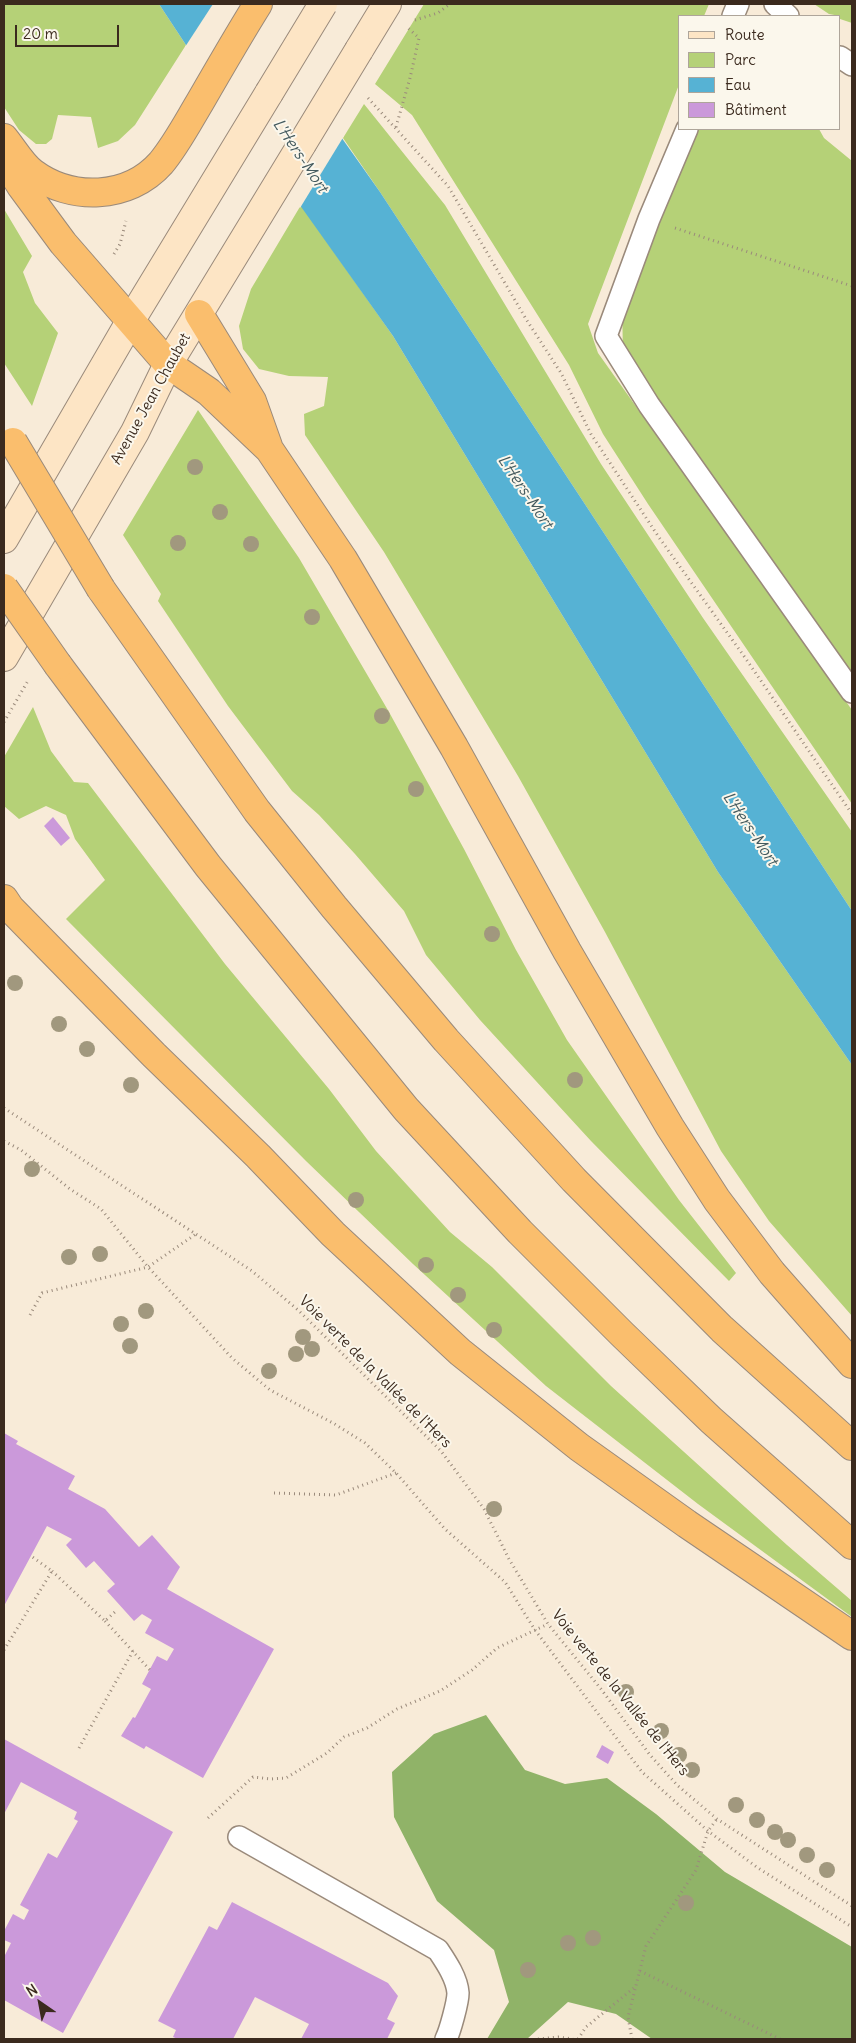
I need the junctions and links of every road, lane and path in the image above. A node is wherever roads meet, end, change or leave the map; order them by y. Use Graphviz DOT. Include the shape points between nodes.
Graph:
graph roads {
  1 [pos="258,4"];
  2 [pos="323,4"];
  3 [pos="775,4"];
  4 [pos="396,14"];
  5 [pos="787,15"];
  6 [pos="841,58"];
  7 [pos="852,65"];
  8 [pos="366,97"];
  9 [pos="396,128"];
  10 [pos="687,130"];
  11 [pos="4,138"];
  12 [pos="4,159"];
  13 [pos="120,188"];
  14 [pos="649,219"];
  15 [pos="98,282"];
  16 [pos="852,286"];
  17 [pos="199,314"];
  18 [pos="131,320"];
  19 [pos="168,364"];
  20 [pos="8,436"];
  21 [pos="269,449"];
  22 [pos="4,539"];
  23 [pos="4,588"];
  24 [pos="4,657"];
  25 [pos="852,692"];
  26 [pos="852,814"];
  27 [pos="6,904"];
  28 [pos="4,1108"];
  29 [pos="4,1141"];
  30 [pos="196,1234"];
  31 [pos="148,1267"];
  32 [pos="30,1315"];
  33 [pos="852,1364"];
  34 [pos="852,1446"];
  35 [pos="396,1473"];
  36 [pos="274,1493"];
  37 [pos="852,1545"];
  38 [pos="31,1556"];
  39 [pos="52,1571"];
  40 [pos="117,1610"];
  41 [pos="105,1621"];
  42 [pos="548,1624"];
  43 [pos="534,1630"];
  44 [pos="852,1636"];
  45 [pos="4,1650"];
  46 [pos="133,1651"];
  47 [pos="150,1670"];
  48 [pos="79,1748"];
  49 [pos="208,1818"];
  50 [pos="717,1819"];
  51 [pos="708,1831"];
  52 [pos="239,1837"];
  53 [pos="852,1906"];
  54 [pos="852,1927"];
  55 [pos="640,1971"];
  56 [pos="636,1986"];
  57 [pos="446,2039"];
  58 [pos="538,2039"];
  59 [pos="573,2039"];
  60 [pos="578,2039"];
  61 [pos="632,2039"];
  62 [pos="780,2039"];
  1 -- 13 [label="highway" via="160,163 132,185"];
  2 -- 18 [label="main road, bridge"];
  3 -- 5 [label="lane"];
  4 -- 9 [label="path" via="419,38"];
  4 -- 17 [label="main road, Avenue Jean Chaubet, bridge" via="359,50"];
  6 -- 7 [label="lane"];
  8 -- 9 [label="path"];
  9 -- 26 [label="path" via="448,186 561,373 591,434 658,536"];
  10 -- 14 [label="lane"];
  11 -- 13 [label="highway" via="31,172 55,186 96,193"];
  12 -- 15 [label="highway" via="63,243"];
  13 -- 15 [label="path" via="126,226 120,244"];
  14 -- 16 [label="path"];
  14 -- 25 [label="lane" via="606,336 649,405"];
  15 -- 18 [label="highway"];
  17 -- 19 [label="main road, Avenue Jean Chaubet"];
  17 -- 21 [label="highway" via="252,401"];
  18 -- 19 [label="highway"];
  18 -- 22 [label="main road"];
  19 -- 21 [label="highway" via="209,392"];
  19 -- 24 [label="main road, Avenue Jean Chaubet" via="135,432"];
  20 -- 34 [label="highway, bridge" via="101,589 257,811 334,907 446,1040 574,1180 722,1330"];
  21 -- 33 [label="highway" via="343,559 449,738 670,1127 717,1200 772,1273"];
  23 -- 37 [label="highway, bridge" via="208,866 406,1109 520,1232 622,1334 711,1420"];
  27 -- 44 [label="highway" via="332,1234 460,1352 579,1448"];
  28 -- 30 [label="path, Voie verte de la Vallée de l'Hers"];
  29 -- 31 [label="path" via="101,1209"];
  30 -- 31 [label="path"];
  30 -- 42 [label="path, Voie verte de la Vallée de l'Hers" via="252,1271 298,1310 440,1451 484,1510"];
  31 -- 32 [label="path" via="42,1293"];
  31 -- 35 [label="path" via="232,1358 270,1390 365,1443"];
  35 -- 36 [label="path" via="336,1495"];
  35 -- 43 [label="path" via="445,1529 504,1582"];
  38 -- 39 [label="path"];
  39 -- 41 [label="path"];
  39 -- 45 [label="path"];
  40 -- 41 [label="path"];
  41 -- 46 [label="path"];
  42 -- 43 [label="path"];
  42 -- 50 [label="path, Voie verte de la Vallée de l'Hers" via="650,1755"];
  43 -- 49 [label="path" via="497,1648 472,1670 440,1691 344,1737 327,1753 286,1778 253,1777"];
  43 -- 51 [label="path" via="642,1772"];
  46 -- 47 [label="path"];
  46 -- 48 [label="path"];
  50 -- 51 [label="path"];
  50 -- 53 [label="path, Voie verte de la Vallée de l'Hers"];
  51 -- 54 [label="path" via="758,1868"];
  51 -- 55 [label="path" via="696,1870 646,1946"];
  52 -- 57 [label="lane" via="438,1950 458,1993"];
  55 -- 56 [label="path"];
  55 -- 62 [label="path"];
  56 -- 60 [label="path" via="586,2027"];
  56 -- 61 [label="path" via="628,2017"];
  58 -- 59 [label="path" via="558,2036"];
}
